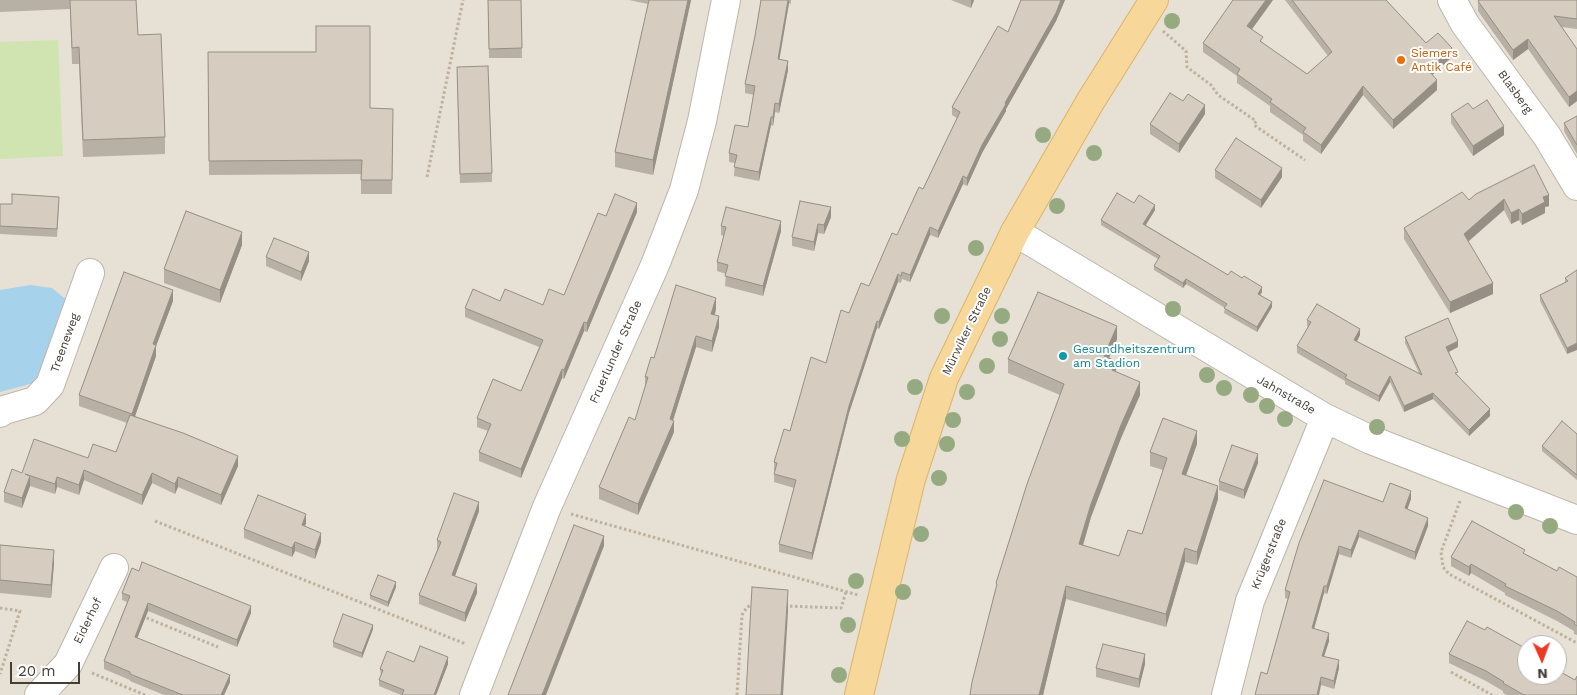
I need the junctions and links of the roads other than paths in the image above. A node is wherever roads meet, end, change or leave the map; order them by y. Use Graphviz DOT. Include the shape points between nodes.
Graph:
graph roads {
  1 [pos="726,0"];
  2 [pos="1452,0"];
  3 [pos="1149,7"];
  4 [pos="1577,186"];
  5 [pos="1015,232"];
  6 [pos="90,273"];
  7 [pos="0,413"];
  8 [pos="1325,418"];
  9 [pos="1577,520"];
  10 [pos="114,568"];
  11 [pos="39,695"];
  12 [pos="474,695"];
  13 [pos="859,695"];
  14 [pos="1226,695"];
  1 -- 12 [label="street, Fruerlunder Straße" via="702,121 684,190 656,265 547,507"];
  2 -- 4 [label="street, Blasberg" via="1465,24 1548,136"];
  3 -- 5 [label="main road, Mürwiker Straße"];
  5 -- 8 [label="street, Jahnstraße"];
  5 -- 13 [label="main road, Mürwiker Straße" via="944,378 910,479"];
  6 -- 7 [label="street, Treeneweg" via="50,385 35,401"];
  8 -- 9 [label="street, Jahnstraße" via="1371,440"];
  8 -- 14 [label="street, Krügerstraße" via="1250,601"];
  10 -- 11 [label="street, Eiderhof" via="68,664"];
}
